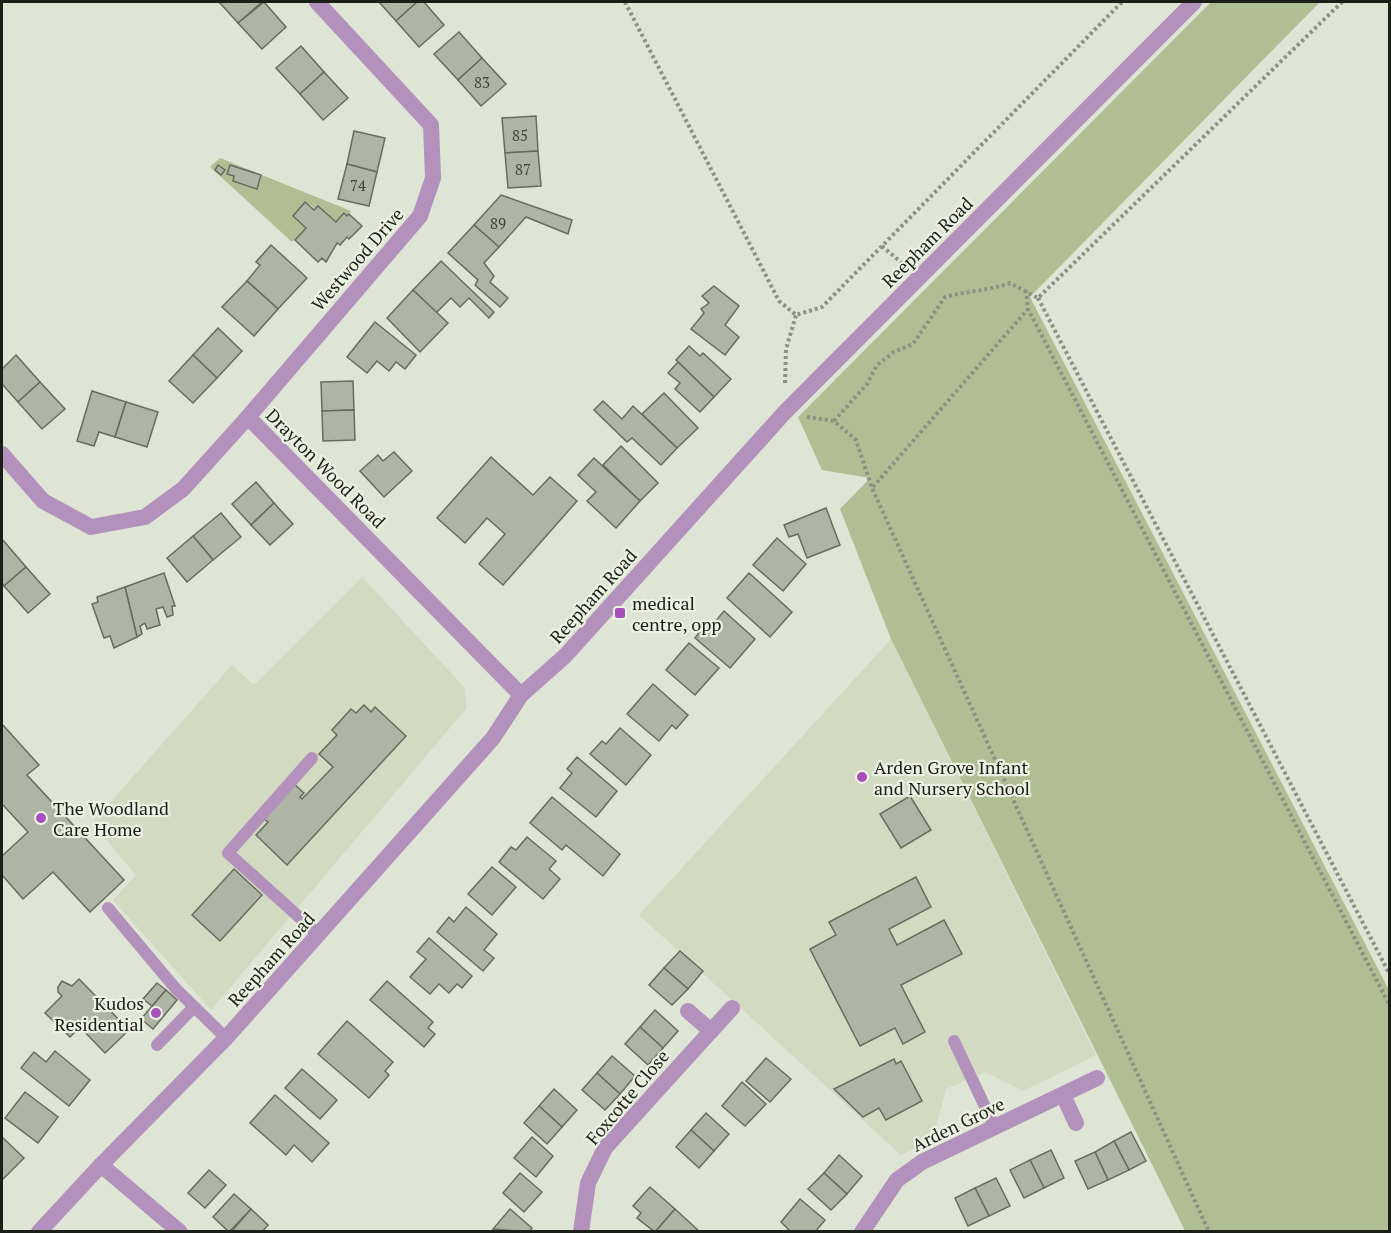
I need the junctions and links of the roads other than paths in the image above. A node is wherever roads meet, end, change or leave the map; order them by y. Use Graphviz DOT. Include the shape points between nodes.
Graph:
graph roads {
  1 [pos="317,2"];
  2 [pos="1194,2"];
  3 [pos="248,417"];
  4 [pos="2,454"];
  5 [pos="521,695"];
  6 [pos="312,758"];
  7 [pos="108,908"];
  8 [pos="319,935"];
  9 [pos="194,1006"];
  10 [pos="732,1008"];
  11 [pos="688,1011"];
  12 [pos="711,1031"];
  13 [pos="226,1038"];
  14 [pos="954,1041"];
  15 [pos="158,1045"];
  16 [pos="1097,1078"];
  17 [pos="1063,1095"];
  18 [pos="1076,1123"];
  19 [pos="995,1128"];
  20 [pos="101,1165"];
  21 [pos="39,1232"];
  22 [pos="180,1232"];
  23 [pos="581,1232"];
  24 [pos="862,1232"];
  1 -- 3 [label="street, Westwood Drive" via="430,125 433,178 420,216"];
  2 -- 5 [label="street, Reepham Road" via="785,412 565,656"];
  3 -- 4 [label="street, Drayton Wood Road" via="183,489 146,517 91,526 43,501"];
  3 -- 5 [label="street, Drayton Wood Road"];
  5 -- 8 [label="street, Reepham Road" via="494,738"];
  6 -- 8 [label="lane" via="228,854"];
  7 -- 9 [label="lane"];
  8 -- 13 [label="street, Reepham Road"];
  9 -- 13 [label="lane"];
  9 -- 15 [label="lane"];
  10 -- 12 [label="street, Foxcotte Close"];
  11 -- 12 [label="street"];
  12 -- 23 [label="street, Foxcotte Close" via="605,1148 588,1183"];
  13 -- 20 [label="street, Reepham Road"];
  14 -- 19 [label="lane"];
  16 -- 17 [label="street, Arden Grove"];
  17 -- 18 [label="street"];
  17 -- 19 [label="street, Arden Grove"];
  19 -- 24 [label="street, Arden Grove" via="921,1162 897,1180"];
  20 -- 21 [label="street, Reepham Road"];
  20 -- 22 [label="street"];
}
